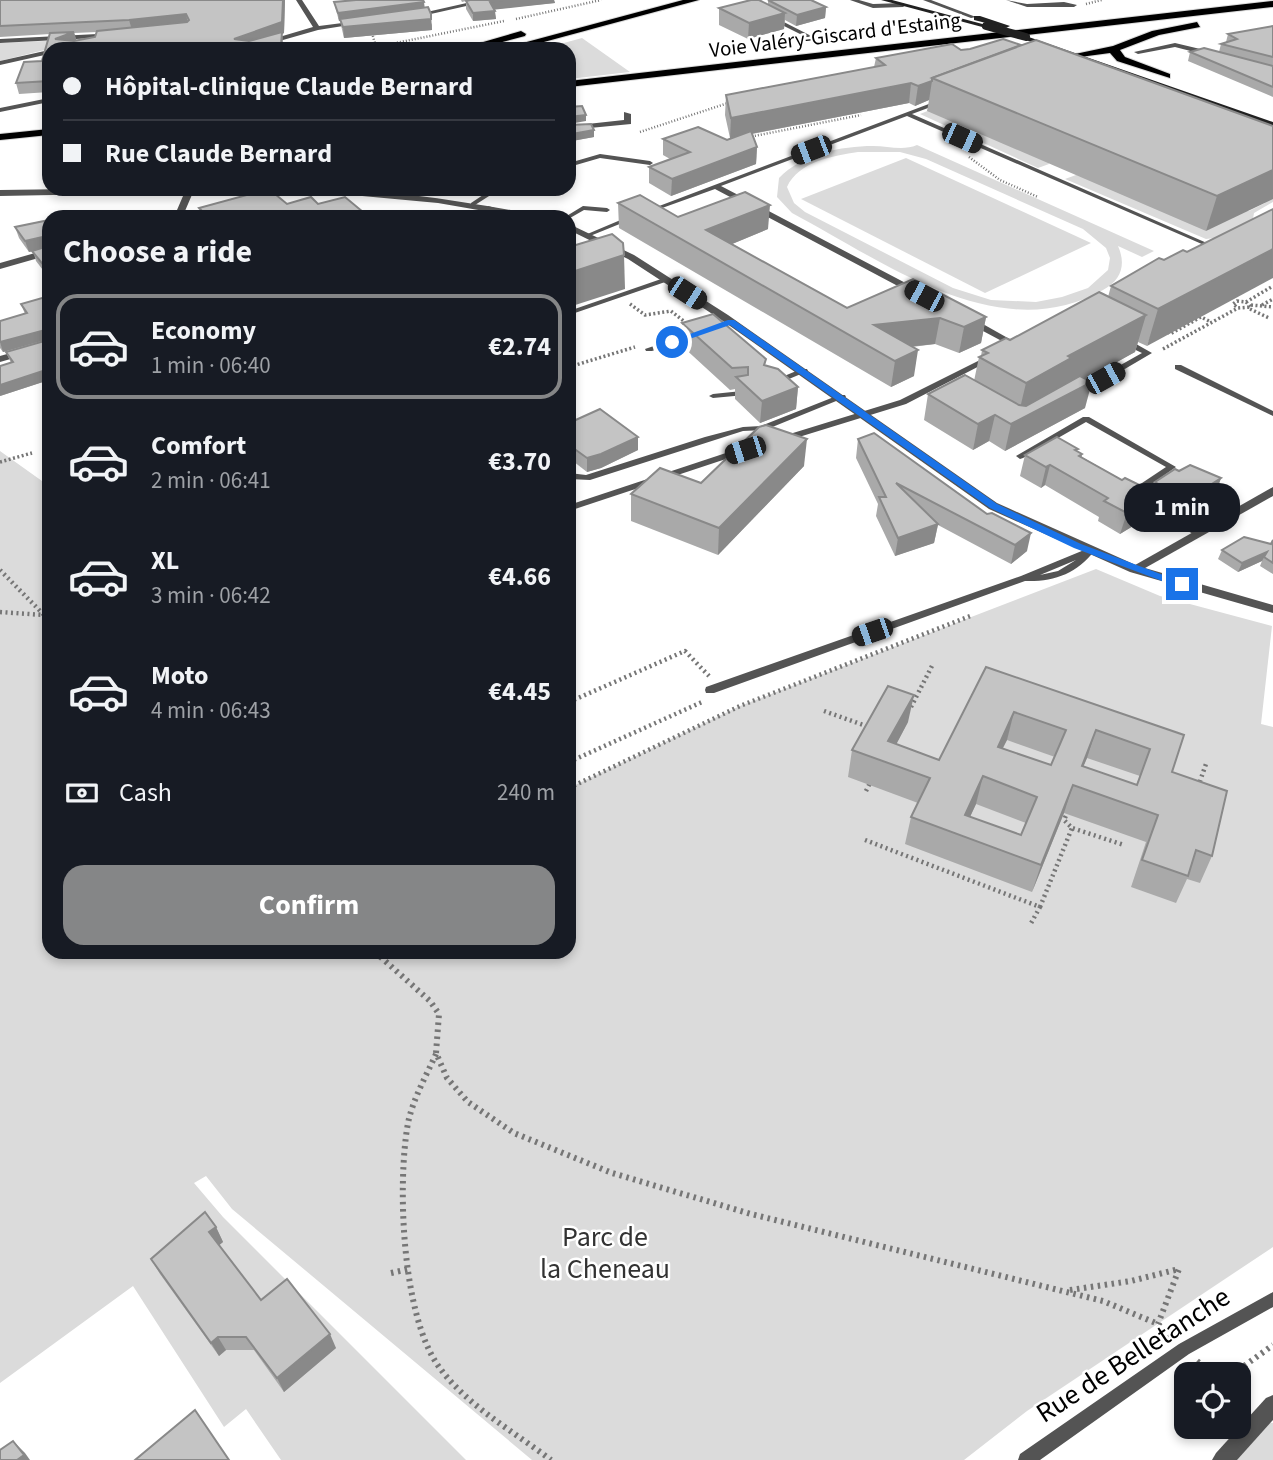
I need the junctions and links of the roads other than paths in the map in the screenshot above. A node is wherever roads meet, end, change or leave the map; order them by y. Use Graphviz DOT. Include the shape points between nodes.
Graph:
graph roads {
  1 [pos="299,0"];
  2 [pos="444,0"];
  3 [pos="490,0"];
  4 [pos="694,0"];
  5 [pos="853,0"];
  6 [pos="884,0"];
  7 [pos="926,0"];
  8 [pos="1009,0"];
  9 [pos="905,2"];
  10 [pos="1273,4"];
  11 [pos="1074,5"];
  12 [pos="451,10"];
  13 [pos="605,11"];
  14 [pos="1273,12"];
  15 [pos="768,16"];
  16 [pos="407,17"];
  17 [pos="973,17"];
  18 [pos="369,22"];
  19 [pos="317,28"];
  20 [pos="1028,40"];
  21 [pos="0,41"];
  22 [pos="95,42"];
  23 [pos="268,42"];
  24 [pos="490,42"];
  25 [pos="533,42"];
  26 [pos="820,42"];
  27 [pos="1115,49"];
  28 [pos="1138,52"];
  29 [pos="42,53"];
  30 [pos="1080,54"];
  31 [pos="1096,54"];
  32 [pos="1221,57"];
  33 [pos="0,62"];
  34 [pos="1163,80"];
  35 [pos="576,83"];
  36 [pos="593,94"];
  37 [pos="576,95"];
  38 [pos="956,95"];
  39 [pos="42,101"];
  40 [pos="0,110"];
  41 [pos="627,114"];
  42 [pos="907,114"];
  43 [pos="1273,115"];
  44 [pos="1273,124"];
  45 [pos="576,128"];
  46 [pos="42,133"];
  47 [pos="0,137"];
  48 [pos="42,143"];
  49 [pos="0,146"];
  50 [pos="576,163"];
  51 [pos="650,163"];
  52 [pos="715,186"];
  53 [pos="42,192"];
  54 [pos="0,193"];
  55 [pos="407,196"];
  56 [pos="485,196"];
  57 [pos="472,204"];
  58 [pos="491,208"];
  59 [pos="489,210"];
  60 [pos="500,210"];
  61 [pos="607,210"];
  62 [pos="576,212"];
  63 [pos="576,230"];
  64 [pos="588,235"];
  65 [pos="1222,242"];
  66 [pos="1213,247"];
  67 [pos="1202,253"];
  68 [pos="42,255"];
  69 [pos="0,266"];
  70 [pos="667,280"];
  71 [pos="920,294"];
  72 [pos="576,311"];
  73 [pos="957,313"];
  74 [pos="731,322"];
  75 [pos="717,328"];
  76 [pos="706,331"];
  77 [pos="1112,335"];
  78 [pos="1029,340"];
  79 [pos="1017,345"];
  80 [pos="42,347"];
  81 [pos="649,349"];
  82 [pos="1006,351"];
  83 [pos="996,356"];
  84 [pos="0,359"];
  85 [pos="1178,367"];
  86 [pos="804,371"];
  87 [pos="768,384"];
  88 [pos="941,384"];
  89 [pos="952,390"];
  90 [pos="742,393"];
  91 [pos="1077,393"];
  92 [pos="713,396"];
  93 [pos="842,397"];
  94 [pos="865,414"];
  95 [pos="1273,414"];
  96 [pos="770,442"];
  97 [pos="759,445"];
  98 [pos="1020,456"];
  99 [pos="576,477"];
  100 [pos="1273,491"];
  101 [pos="576,506"];
  102 [pos="1198,533"];
  103 [pos="1089,551"];
  104 [pos="1134,569"];
  105 [pos="1273,609"];
  106 [pos="712,689"];
  107 [pos="1273,1299"];
  108 [pos="1273,1405"];
  109 [pos="1026,1460"];
  110 [pos="1223,1460"];
  1 -- 19 [label="street"];
  2 -- 12 [label="street"];
  3 -- 12 [label="street"];
  4 -- 25 [label="highway"];
  5 -- 9 [label="lane" via="873,6"];
  6 -- 9 [label="main road"];
  7 -- 17 [label="lane"];
  8 -- 11 [label="lane" via="1029,8 1061,2"];
  9 -- 17 [label="main road"];
  9 -- 20 [label="main road, bridge"];
  10 -- 35 [label="highway, Voie Valéry-Giscard d'Estaing"];
  12 -- 16 [label="street"];
  13 -- 24 [label="highway"];
  14 -- 27 [label="highway" via="1173,29"];
  15 -- 26 [label="lane"];
  17 -- 20 [label="main road, bridge" via="1006,26"];
  18 -- 19 [label="street"];
  19 -- 23 [label="street"];
  20 -- 30 [label="main road"];
  20 -- 31 [label="main road"];
  20 -- 34 [label="highway"];
  21 -- 22 [label="street" via="130,34"];
  27 -- 31 [label="highway"];
  27 -- 34 [label="highway" via="1121,59"];
  28 -- 32 [label="street" via="1175,45"];
  29 -- 33 [label="street"];
  30 -- 31 [label="highway"];
  30 -- 34 [label="main road"];
  31 -- 34 [label="main road"];
  34 -- 43 [label="main road"];
  34 -- 44 [label="main road"];
  36 -- 37 [label="highway"];
  38 -- 42 [label="lane"];
  39 -- 40 [label="street"];
  41 -- 45 [label="street" via="628,122 618,125"];
  42 -- 52 [label="lane"];
  42 -- 66 [label="lane"];
  46 -- 47 [label="highway"];
  48 -- 49 [label="highway"];
  50 -- 51 [label="lane" via="600,156"];
  52 -- 64 [label="lane"];
  52 -- 71 [label="lane"];
  53 -- 54 [label="street"];
  55 -- 57 [label="street"];
  56 -- 57 [label="lane"];
  57 -- 58 [label="street"];
  58 -- 59 [label="street"];
  58 -- 60 [label="street"];
  61 -- 62 [label="lane" via="583,208"];
  63 -- 64 [label="street"];
  64 -- 70 [label="street"];
  65 -- 66 [label="lane"];
  66 -- 67 [label="lane"];
  68 -- 69 [label="street"];
  70 -- 72 [label="lane"];
  70 -- 74 [label="street"];
  73 -- 79 [label="lane"];
  74 -- 75 [label="lane"];
  74 -- 86 [label="street"];
  76 -- 81 [label="lane"];
  77 -- 91 [label="lane" via="1148,353"];
  78 -- 79 [label="lane"];
  79 -- 82 [label="lane"];
  80 -- 84 [label="street"];
  83 -- 88 [label="lane"];
  85 -- 95 [label="lane"];
  86 -- 87 [label="lane"];
  86 -- 93 [label="street"];
  88 -- 89 [label="lane"];
  88 -- 94 [label="lane"];
  90 -- 92 [label="lane"];
  93 -- 94 [label="street"];
  93 -- 99 [label="lane" via="761,428 683,446 587,478"];
  94 -- 96 [label="lane"];
  94 -- 103 [label="street" via="993,506"];
  97 -- 101 [label="lane"];
  98 -- 102 [label="lane" via="1086,419 1172,467 1131,495"];
  100 -- 102 [label="street"];
  102 -- 104 [label="street"];
  103 -- 104 [label="street"];
  103 -- 106 [label="lane" via="1080,565 1042,580 1024,578"];
  104 -- 105 [label="street"];
  107 -- 109 [label="lane, Rue de Belletanche" via="1184,1349"];
  108 -- 110 [label="street"];
}
